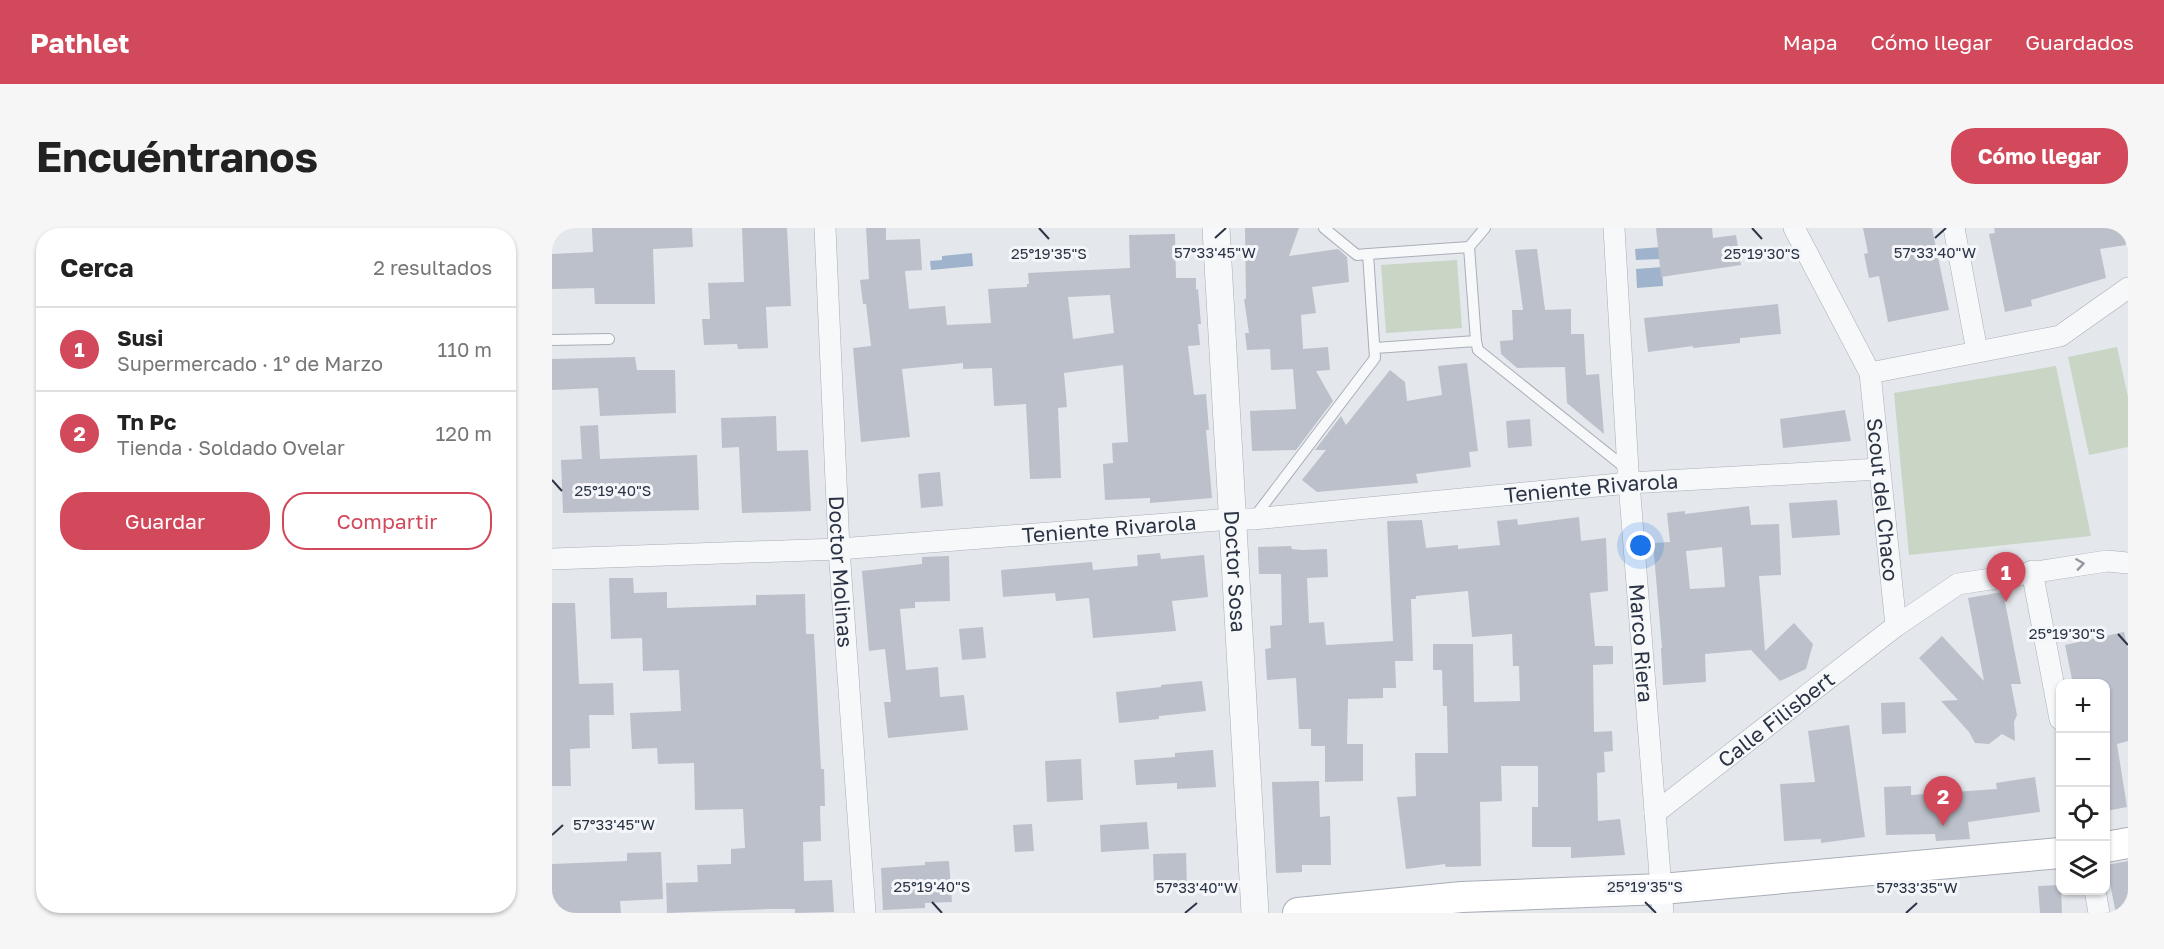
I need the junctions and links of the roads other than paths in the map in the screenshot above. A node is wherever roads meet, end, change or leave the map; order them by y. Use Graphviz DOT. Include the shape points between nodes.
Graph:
graph roads {
  1 [pos="825,228"];
  2 [pos="1216,228"];
  3 [pos="1324,228"];
  4 [pos="1485,228"];
  5 [pos="1614,228"];
  6 [pos="1794,228"];
  7 [pos="1954,228"];
  8 [pos="1469,248"];
  9 [pos="1368,254"];
  10 [pos="2128,288"];
  11 [pos="609,339"];
  12 [pos="552,340"];
  13 [pos="1476,341"];
  14 [pos="1375,348"];
  15 [pos="1977,351"];
  16 [pos="1870,373"];
  17 [pos="1879,469"];
  18 [pos="1628,477"];
  19 [pos="1243,519"];
  20 [pos="839,549"];
  21 [pos="552,559"];
  22 [pos="2128,563"];
  23 [pos="2032,571"];
  24 [pos="1896,626"];
  25 [pos="2056,693"];
  26 [pos="1655,813"];
  27 [pos="2128,843"];
  28 [pos="2110,846"];
  29 [pos="2056,855"];
  30 [pos="2096,895"];
  31 [pos="1662,901"];
  32 [pos="1474,903"];
  33 [pos="864,913"];
  34 [pos="1255,913"];
  35 [pos="1298,913"];
  36 [pos="2099,913"];
  1 -- 20 [label="street, Doctor Molinas"];
  2 -- 19 [label="street, Doctor Sosa"];
  3 -- 9 [label="lane" via="1357,255"];
  4 -- 8 [label="lane"];
  5 -- 18 [label="street, Marco Riera"];
  6 -- 16 [label="street"];
  7 -- 15 [label="street"];
  8 -- 9 [label="lane"];
  8 -- 13 [label="lane"];
  9 -- 14 [label="lane"];
  10 -- 15 [label="street" via="2060,336"];
  11 -- 12 [label="lane"];
  13 -- 14 [label="lane"];
  13 -- 18 [label="lane" via="1478,350"];
  14 -- 19 [label="lane" via="1375,358"];
  15 -- 16 [label="street"];
  16 -- 17 [label="street, Scout del Chaco"];
  17 -- 18 [label="street, Teniente Rivarola"];
  17 -- 24 [label="street, Scout del Chaco"];
  18 -- 19 [label="street, Teniente Rivarola"];
  18 -- 26 [label="street, Marco Riera"];
  19 -- 20 [label="street, Teniente Rivarola"];
  19 -- 34 [label="street, Doctor Sosa"];
  20 -- 21 [label="street, Teniente Rivarola"];
  20 -- 33 [label="street, Doctor Molinas"];
  23 -- 22 [label="street, Calle Filisbert, one-way" via="2107,561"];
  23 -- 24 [label="street, Calle Filisbert" via="1958,584"];
  23 -- 25 [label="street"];
  24 -- 26 [label="street, Calle Filisbert"];
  26 -- 31 [label="street, Marco Riera"];
  27 -- 28 [label="main road"];
  29 -- 31 [label="main road"];
  30 -- 36 [label="street"];
  31 -- 32 [label="main road"];
  32 -- 35 [label="main road"];
}
